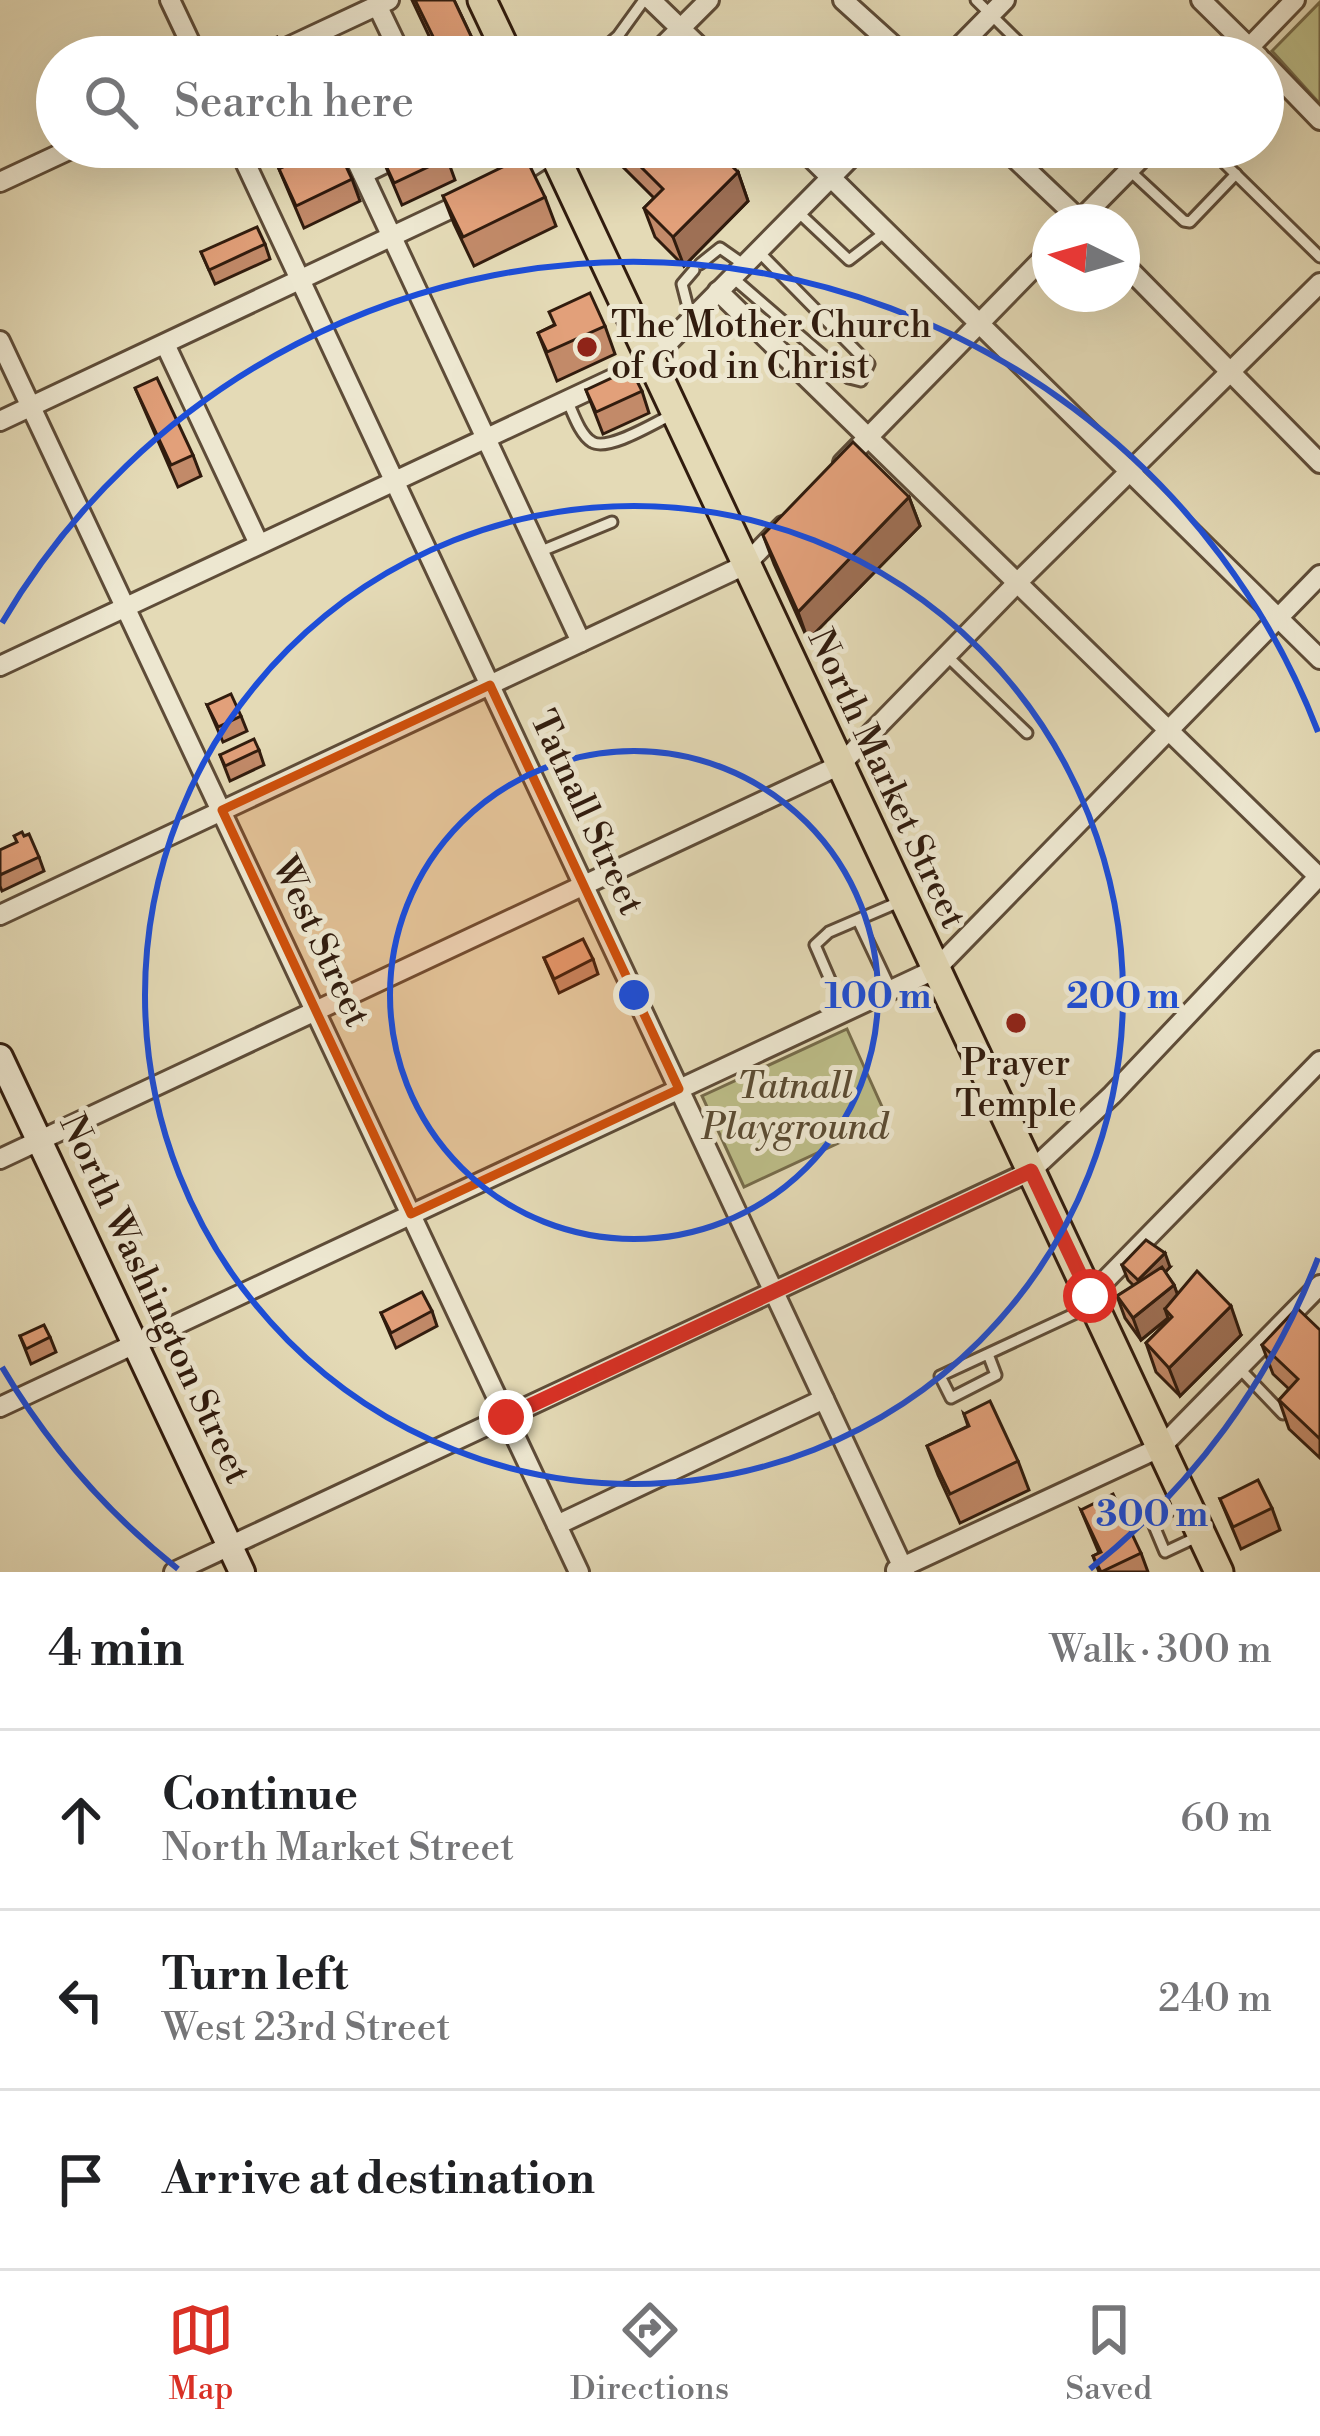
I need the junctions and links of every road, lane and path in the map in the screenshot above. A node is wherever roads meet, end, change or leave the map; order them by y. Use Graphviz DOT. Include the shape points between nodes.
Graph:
graph roads {
  1 [pos="170,0"];
  2 [pos="482,0"];
  3 [pos="648,0"];
  4 [pos="710,0"];
  5 [pos="842,0"];
  6 [pos="976,0"];
  7 [pos="1201,0"];
  8 [pos="1295,0"];
  9 [pos="383,3"];
  10 [pos="998,7"];
  11 [pos="681,29"];
  12 [pos="186,36"];
  13 [pos="327,36"];
  14 [pos="395,36"];
  15 [pos="499,36"];
  16 [pos="618,36"];
  17 [pos="674,36"];
  18 [pos="688,36"];
  19 [pos="883,36"];
  20 [pos="970,36"];
  21 [pos="1019,36"];
  22 [pos="1234,36"];
  23 [pos="1268,36"];
  24 [pos="1284,86"];
  25 [pos="1320,120"];
  26 [pos="36,165"];
  27 [pos="248,168"];
  28 [pos="360,168"];
  29 [pos="375,168"];
  30 [pos="532,168"];
  31 [pos="563,168"];
  32 [pos="822,168"];
  33 [pos="840,168"];
  34 [pos="1025,168"];
  35 [pos="1126,168"];
  36 [pos="1145,168"];
  37 [pos="1229,168"];
  38 [pos="363,174"];
  39 [pos="1236,175"];
  40 [pos="831,177"];
  41 [pos="0,182"];
  42 [pos="1062,204"];
  43 [pos="1095,204"];
  44 [pos="797,212"];
  45 [pos="885,231"];
  46 [pos="391,238"];
  47 [pos="1320,257"];
  48 [pos="1032,270"];
  49 [pos="738,271"];
  50 [pos="300,280"];
  51 [pos="1140,280"];
  52 [pos="1320,283"];
  53 [pos="691,319"];
  54 [pos="979,324"];
  55 [pos="0,341"];
  56 [pos="165,344"];
  57 [pos="649,362"];
  58 [pos="1230,370"];
  59 [pos="567,400"];
  60 [pos="30,408"];
  61 [pos="674,414"];
  62 [pos="0,421"];
  63 [pos="486,438"];
  64 [pos="867,439"];
  65 [pos="1320,463"];
  66 [pos="836,470"];
  67 [pos="1130,474"];
  68 [pos="395,481"];
  69 [pos="791,518"];
  70 [pos="612,522"];
  71 [pos="259,544"];
  72 [pos="539,552"];
  73 [pos="745,565"];
  74 [pos="1320,574"];
  75 [pos="1017,583"];
  76 [pos="127,607"];
  77 [pos="1276,616"];
  78 [pos="581,642"];
  79 [pos="947,656"];
  80 [pos="1320,659"];
  81 [pos="0,666"];
  82 [pos="490,685"];
  83 [pos="1027,733"];
  84 [pos="1169,733"];
  85 [pos="840,765"];
  86 [pos="222,811"];
  87 [pos="1319,876"];
  88 [pos="585,887"];
  89 [pos="903,900"];
  90 [pos="0,915"];
  91 [pos="858,920"];
  92 [pos="936,969"];
  93 [pos="891,990"];
  94 [pos="316,1012"];
  95 [pos="844,1012"];
  96 [pos="0,1057"];
  97 [pos="1320,1061"];
  98 [pos="679,1089"];
  99 [pos="40,1141"];
  100 [pos="0,1159"];
  101 [pos="1031,1171"];
  102 [pos="411,1214"];
  103 [pos="1320,1286"];
  104 [pos="773,1292"];
  105 [pos="1092,1300"];
  106 [pos="135,1344"];
  107 [pos="988,1354"];
  108 [pos="1240,1369"];
  109 [pos="824,1399"];
  110 [pos="0,1407"];
  111 [pos="1283,1414"];
  112 [pos="506,1417"];
  113 [pos="1161,1447"];
  114 [pos="1186,1502"];
  115 [pos="557,1526"];
  116 [pos="1202,1535"];
  117 [pos="230,1546"];
  118 [pos="900,1570"];
  119 [pos="174,1572"];
  120 [pos="242,1572"];
  121 [pos="579,1572"];
  122 [pos="1220,1572"];
  1 -- 12 [label="street"];
  2 -- 15 [label="main road"];
  3 -- 11 [label="street"];
  3 -- 16 [label="lane"];
  4 -- 11 [label="street"];
  5 -- 19 [label="street"];
  6 -- 10 [label="lane"];
  7 -- 22 [label="street"];
  8 -- 23 [label="street"];
  9 -- 13 [label="street"];
  9 -- 14 [label="street"];
  10 -- 20 [label="street"];
  10 -- 21 [label="lane"];
  11 -- 17 [label="street"];
  11 -- 18 [label="street"];
  24 -- 25 [label="street"];
  26 -- 41 [label="street"];
  27 -- 50 [label="street, Tatnall Street"];
  28 -- 38 [label="street"];
  29 -- 38 [label="street"];
  30 -- 46 [label="street"];
  31 -- 57 [label="main road, North Market Street"];
  32 -- 40 [label="street"];
  33 -- 40 [label="street"];
  34 -- 42 [label="street"];
  35 -- 43 [label="street"];
  36 -- 39 [label="lane" via="1190,222"];
  37 -- 39 [label="lane"];
  38 -- 46 [label="street"];
  39 -- 47 [label="lane"];
  40 -- 44 [label="street"];
  40 -- 45 [label="street"];
  44 -- 45 [label="lane" via="849,260"];
  44 -- 49 [label="street"];
  45 -- 54 [label="street"];
  46 -- 50 [label="street"];
  46 -- 63 [label="street"];
  48 -- 54 [label="street"];
  49 -- 49 [label="lane" via="849,378 861,382 869,364 779,268"];
  49 -- 53 [label="street"];
  49 -- 53 [label="lane" via="720,248 697,267 682,284"];
  49 -- 64 [label="street"];
  50 -- 56 [label="street"];
  50 -- 68 [label="street, Tatnall Street"];
  51 -- 58 [label="street"];
  52 -- 58 [label="street"];
  53 -- 57 [label="street"];
  54 -- 64 [label="street"];
  54 -- 67 [label="street"];
  55 -- 60 [label="street, West Street"];
  56 -- 60 [label="street"];
  56 -- 71 [label="street"];
  57 -- 59 [label="street"];
  57 -- 61 [label="main road, North Market Street"];
  58 -- 65 [label="street"];
  58 -- 67 [label="street"];
  59 -- 61 [label="lane" via="596,445"];
  59 -- 63 [label="street"];
  60 -- 62 [label="street"];
  60 -- 76 [label="street, West Street"];
  61 -- 73 [label="main road, North Market Street"];
  63 -- 68 [label="street"];
  63 -- 72 [label="street"];
  64 -- 66 [label="street"];
  64 -- 75 [label="street"];
  67 -- 75 [label="street"];
  67 -- 77 [label="street"];
  68 -- 71 [label="street"];
  68 -- 82 [label="street, Tatnall Street"];
  69 -- 73 [label="street"];
  70 -- 72 [label="lane"];
  71 -- 76 [label="street"];
  72 -- 78 [label="street"];
  73 -- 78 [label="street"];
  73 -- 85 [label="main road, North Market Street"];
  74 -- 77 [label="street"];
  75 -- 79 [label="street"];
  75 -- 84 [label="street"];
  76 -- 81 [label="street"];
  76 -- 86 [label="street, West Street"];
  77 -- 80 [label="street"];
  77 -- 84 [label="street"];
  78 -- 82 [label="street"];
  79 -- 83 [label="lane"];
  79 -- 85 [label="street"];
  82 -- 86 [label="street"];
  82 -- 88 [label="street, Tatnall Street"];
  84 -- 87 [label="street"];
  84 -- 92 [label="street"];
  85 -- 88 [label="street"];
  85 -- 89 [label="main road, North Market Street"];
  86 -- 90 [label="street"];
  86 -- 94 [label="street, West Street"];
  87 -- 101 [label="street"];
  88 -- 94 [label="street"];
  88 -- 98 [label="street, Tatnall Street"];
  89 -- 91 [label="lane"];
  89 -- 92 [label="main road, North Market Street"];
  91 -- 93 [label="lane"];
  91 -- 95 [label="lane" via="815,945"];
  92 -- 93 [label="street"];
  92 -- 101 [label="main road, North Market Street"];
  93 -- 95 [label="street"];
  94 -- 99 [label="street"];
  94 -- 102 [label="street, West Street"];
  95 -- 98 [label="street"];
  96 -- 99 [label="main road, North Washington Street"];
  97 -- 105 [label="street"];
  98 -- 102 [label="street"];
  98 -- 104 [label="street, Tatnall Street"];
  99 -- 100 [label="street"];
  99 -- 106 [label="main road, North Washington Street"];
  101 -- 104 [label="street"];
  101 -- 105 [label="main road, North Market Street"];
  102 -- 106 [label="street"];
  102 -- 112 [label="street, West Street"];
  103 -- 108 [label="street"];
  104 -- 109 [label="street, Tatnall Street"];
  104 -- 112 [label="street"];
  105 -- 107 [label="lane"];
  105 -- 113 [label="main road, North Market Street"];
  106 -- 110 [label="street"];
  106 -- 117 [label="main road, North Washington Street"];
  107 -- 107 [label="lane" via="940,1376 951,1398 996,1375"];
  108 -- 111 [label="lane"];
  108 -- 113 [label="street"];
  109 -- 115 [label="street"];
  109 -- 118 [label="street, Tatnall Street"];
  112 -- 115 [label="street, West Street"];
  112 -- 117 [label="street"];
  113 -- 114 [label="main road, North Market Street"];
  113 -- 118 [label="street"];
  114 -- 116 [label="main road, North Market Street"];
  114 -- 116 [label="lane" via="1152,1521 1165,1552"];
  115 -- 121 [label="street, West Street"];
  116 -- 122 [label="main road, North Market Street"];
  117 -- 119 [label="street"];
  117 -- 120 [label="main road, North Washington Street"];
}
